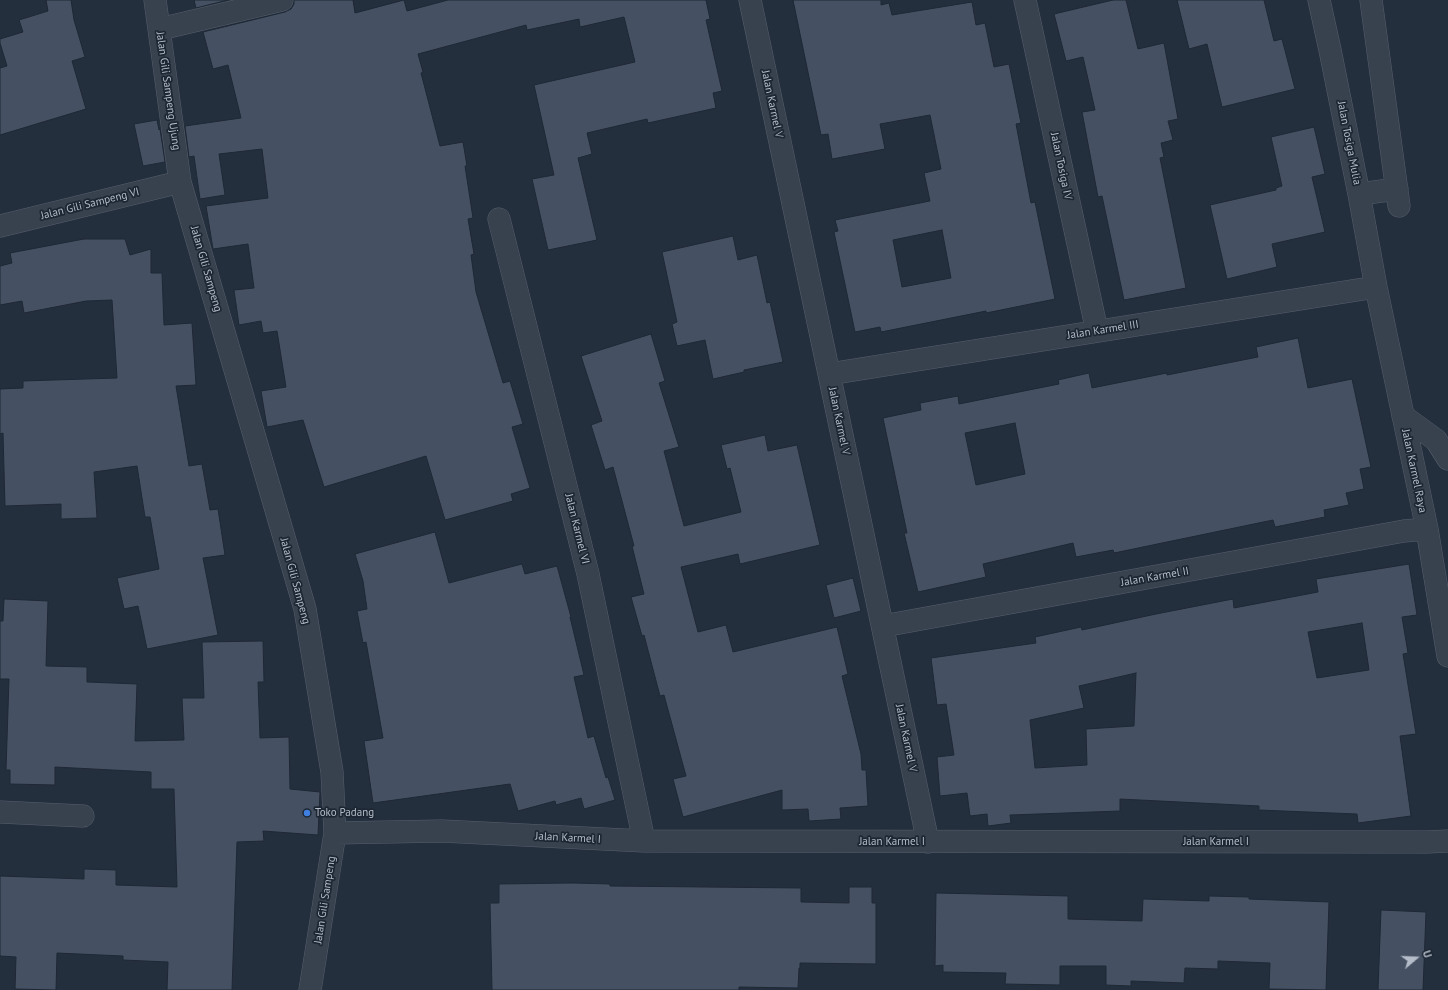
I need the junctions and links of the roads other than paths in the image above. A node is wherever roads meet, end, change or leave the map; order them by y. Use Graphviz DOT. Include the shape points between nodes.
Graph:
graph roads {
  1 [pos="155,0"];
  2 [pos="282,0"];
  3 [pos="750,0"];
  4 [pos="1025,0"];
  5 [pos="1319,0"];
  6 [pos="1371,0"];
  7 [pos="160,29"];
  8 [pos="180,182"];
  9 [pos="1359,194"];
  10 [pos="499,219"];
  11 [pos="0,226"];
  12 [pos="1376,287"];
  13 [pos="1097,331"];
  14 [pos="829,374"];
  15 [pos="1402,416"];
  16 [pos="1448,459"];
  17 [pos="1427,529"];
  18 [pos="882,626"];
  19 [pos="1447,646"];
  20 [pos="0,812"];
  21 [pos="83,816"];
  22 [pos="335,833"];
  23 [pos="644,841"];
  24 [pos="1448,841"];
  25 [pos="928,842"];
  26 [pos="310,990"];
  1 -- 7 [label="street, Jalan Gili Sampeng Ujung"];
  2 -- 7 [label="street"];
  3 -- 14 [label="street, Jalan Karmel V"];
  4 -- 13 [label="street, Jalan Tosiga IV"];
  5 -- 9 [label="street, Jalan Tosiga Mulia"];
  6 -- 9 [label="street" via="1398,197"];
  7 -- 8 [label="street, Jalan Gili Sampeng Ujung"];
  8 -- 11 [label="street, Jalan Gili Sampeng VI"];
  8 -- 22 [label="street, Jalan Gili Sampeng" via="305,608 332,772"];
  9 -- 12 [label="street, Jalan Tosiga Mulia"];
  10 -- 23 [label="street, Jalan Karmel VI" via="588,574"];
  12 -- 13 [label="street, Jalan Karmel III"];
  12 -- 15 [label="street, Jalan Karmel Raya"];
  13 -- 14 [label="street, Jalan Karmel III"];
  14 -- 18 [label="street, Jalan Karmel V"];
  15 -- 16 [label="street" via="1436,440"];
  15 -- 17 [label="street, Jalan Karmel Raya"];
  17 -- 18 [label="street, Jalan Karmel II" via="1404,531"];
  17 -- 19 [label="street, Jalan Karmel Raya"];
  18 -- 25 [label="street, Jalan Karmel V"];
  20 -- 21 [label="street"];
  22 -- 23 [label="street, Jalan Karmel I" via="442,831"];
  22 -- 26 [label="street, Jalan Gili Sampeng"];
  23 -- 25 [label="street, Jalan Karmel I"];
  24 -- 25 [label="street, Jalan Karmel I"];
}
